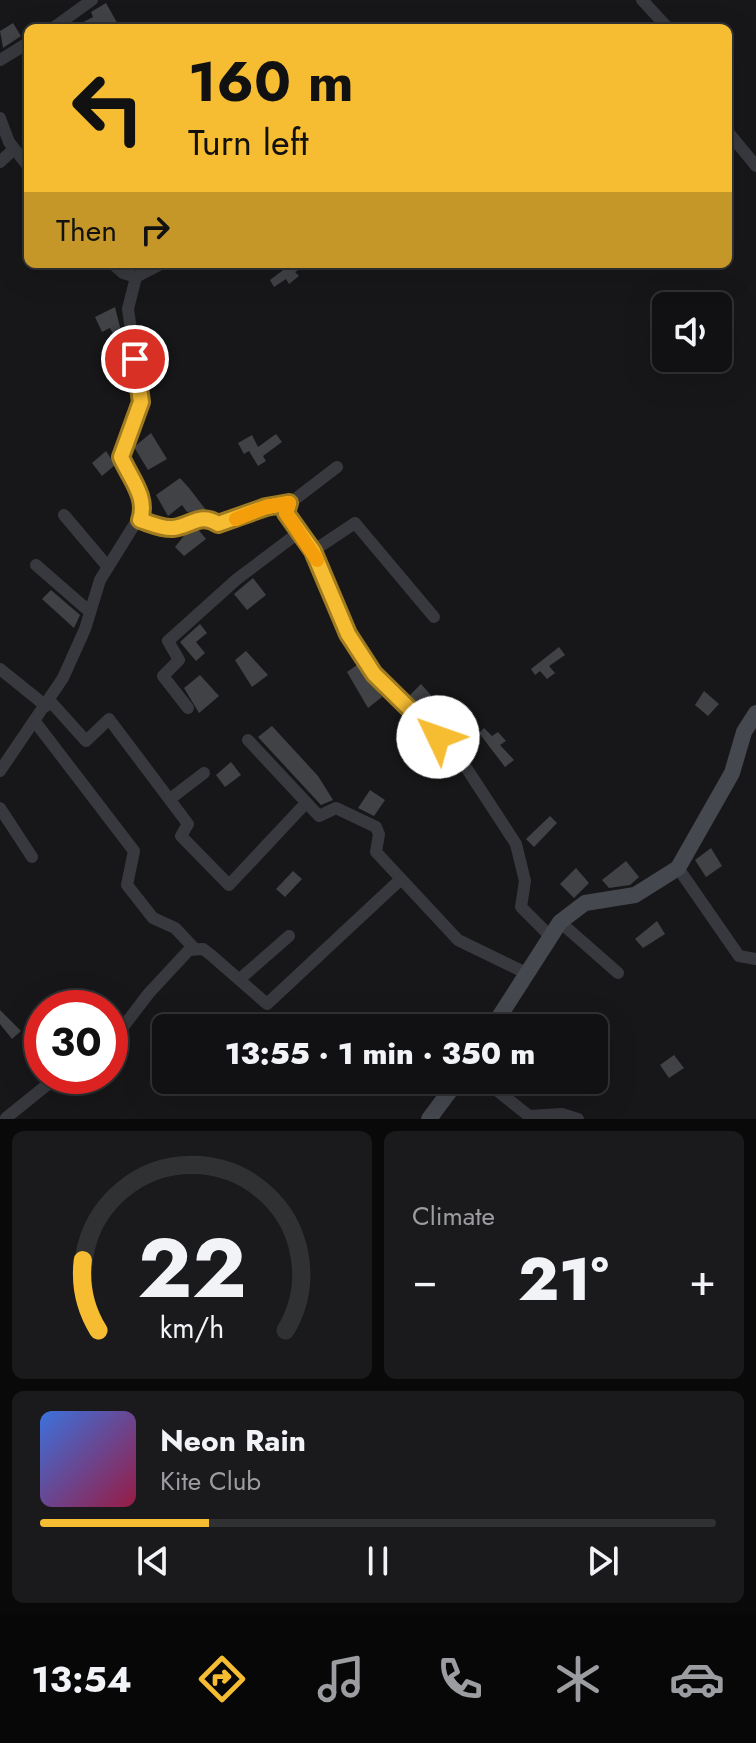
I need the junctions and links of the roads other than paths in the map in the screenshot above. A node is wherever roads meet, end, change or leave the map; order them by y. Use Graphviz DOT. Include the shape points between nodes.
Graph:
graph roads {
  1 [pos="92,0"];
  2 [pos="642,0"];
  3 [pos="59,24"];
  4 [pos="664,24"];
  5 [pos="24,45"];
  6 [pos="0,60"];
  7 [pos="0,118"];
  8 [pos="732,137"];
  9 [pos="14,149"];
  10 [pos="24,161"];
  11 [pos="0,162"];
  12 [pos="756,166"];
  13 [pos="117,268"];
  14 [pos="153,268"];
  15 [pos="136,277"];
  16 [pos="337,467"];
  17 [pos="289,503"];
  18 [pos="64,515"];
  19 [pos="140,520"];
  20 [pos="298,533"];
  21 [pos="313,551"];
  22 [pos="36,565"];
  23 [pos="108,567"];
  24 [pos="90,612"];
  25 [pos="434,617"];
  26 [pos="0,669"];
  27 [pos="48,703"];
  28 [pos="188,708"];
  29 [pos="754,722"];
  30 [pos="36,723"];
  31 [pos="248,740"];
  32 [pos="0,771"];
  33 [pos="204,773"];
  34 [pos="170,799"];
  35 [pos="306,803"];
  36 [pos="0,808"];
  37 [pos="32,857"];
  38 [pos="678,868"];
  39 [pos="401,879"];
  40 [pos="560,922"];
  41 [pos="289,936"];
  42 [pos="550,936"];
  43 [pos="194,948"];
  44 [pos="756,959"];
  45 [pos="526,973"];
  46 [pos="618,973"];
  47 [pos="241,978"];
  48 [pos="501,1014"];
  49 [pos="128,1020"];
  50 [pos="34,1094"];
  51 [pos="448,1094"];
  52 [pos="502,1094"];
  53 [pos="4,1116"];
  54 [pos="429,1119"];
  55 [pos="578,1119"];
  1 -- 3 [label="street"];
  2 -- 4 [label="street"];
  5 -- 6 [label="street"];
  7 -- 9 [label="street"];
  8 -- 12 [label="street"];
  9 -- 10 [label="street"];
  9 -- 11 [label="street"];
  13 -- 15 [label="street"];
  14 -- 15 [label="street"];
  15 -- 19 [label="street" via="128,309 141,402 121,457 142,499"];
  16 -- 17 [label="street"];
  17 -- 19 [label="street" via="218,524 198,518 169,529"];
  17 -- 20 [label="street" via="286,513"];
  18 -- 23 [label="street"];
  19 -- 23 [label="street"];
  20 -- 21 [label="street"];
  20 -- 28 [label="street" via="168,641 179,660 163,676"];
  21 -- 25 [label="street" via="355,523"];
  21 -- 42 [label="street" via="348,634 374,674 467,769 516,844 525,881 521,907"];
  22 -- 24 [label="street"];
  23 -- 24 [label="street"];
  24 -- 27 [label="street"];
  26 -- 27 [label="street"];
  27 -- 30 [label="street"];
  27 -- 34 [label="street" via="86,741 109,719"];
  29 -- 38 [label="street" via="732,773"];
  30 -- 32 [label="street"];
  30 -- 43 [label="street" via="134,851 127,885 153,918 175,928"];
  31 -- 35 [label="street"];
  33 -- 34 [label="street"];
  34 -- 35 [label="street" via="188,824 181,836 229,885"];
  35 -- 39 [label="street" via="319,816 336,808 376,827 375,849"];
  36 -- 37 [label="street"];
  38 -- 40 [label="street" via="635,895 585,903"];
  38 -- 44 [label="street" via="739,956"];
  39 -- 45 [label="street" via="458,940"];
  39 -- 47 [label="street" via="267,1004"];
  40 -- 42 [label="street"];
  40 -- 46 [label="street"];
  41 -- 47 [label="street"];
  42 -- 45 [label="street"];
  43 -- 47 [label="street"];
  43 -- 49 [label="street"];
  45 -- 48 [label="street"];
  50 -- 53 [label="street"];
  51 -- 54 [label="street"];
  52 -- 55 [label="street" via="529,1116 562,1114"];
}
